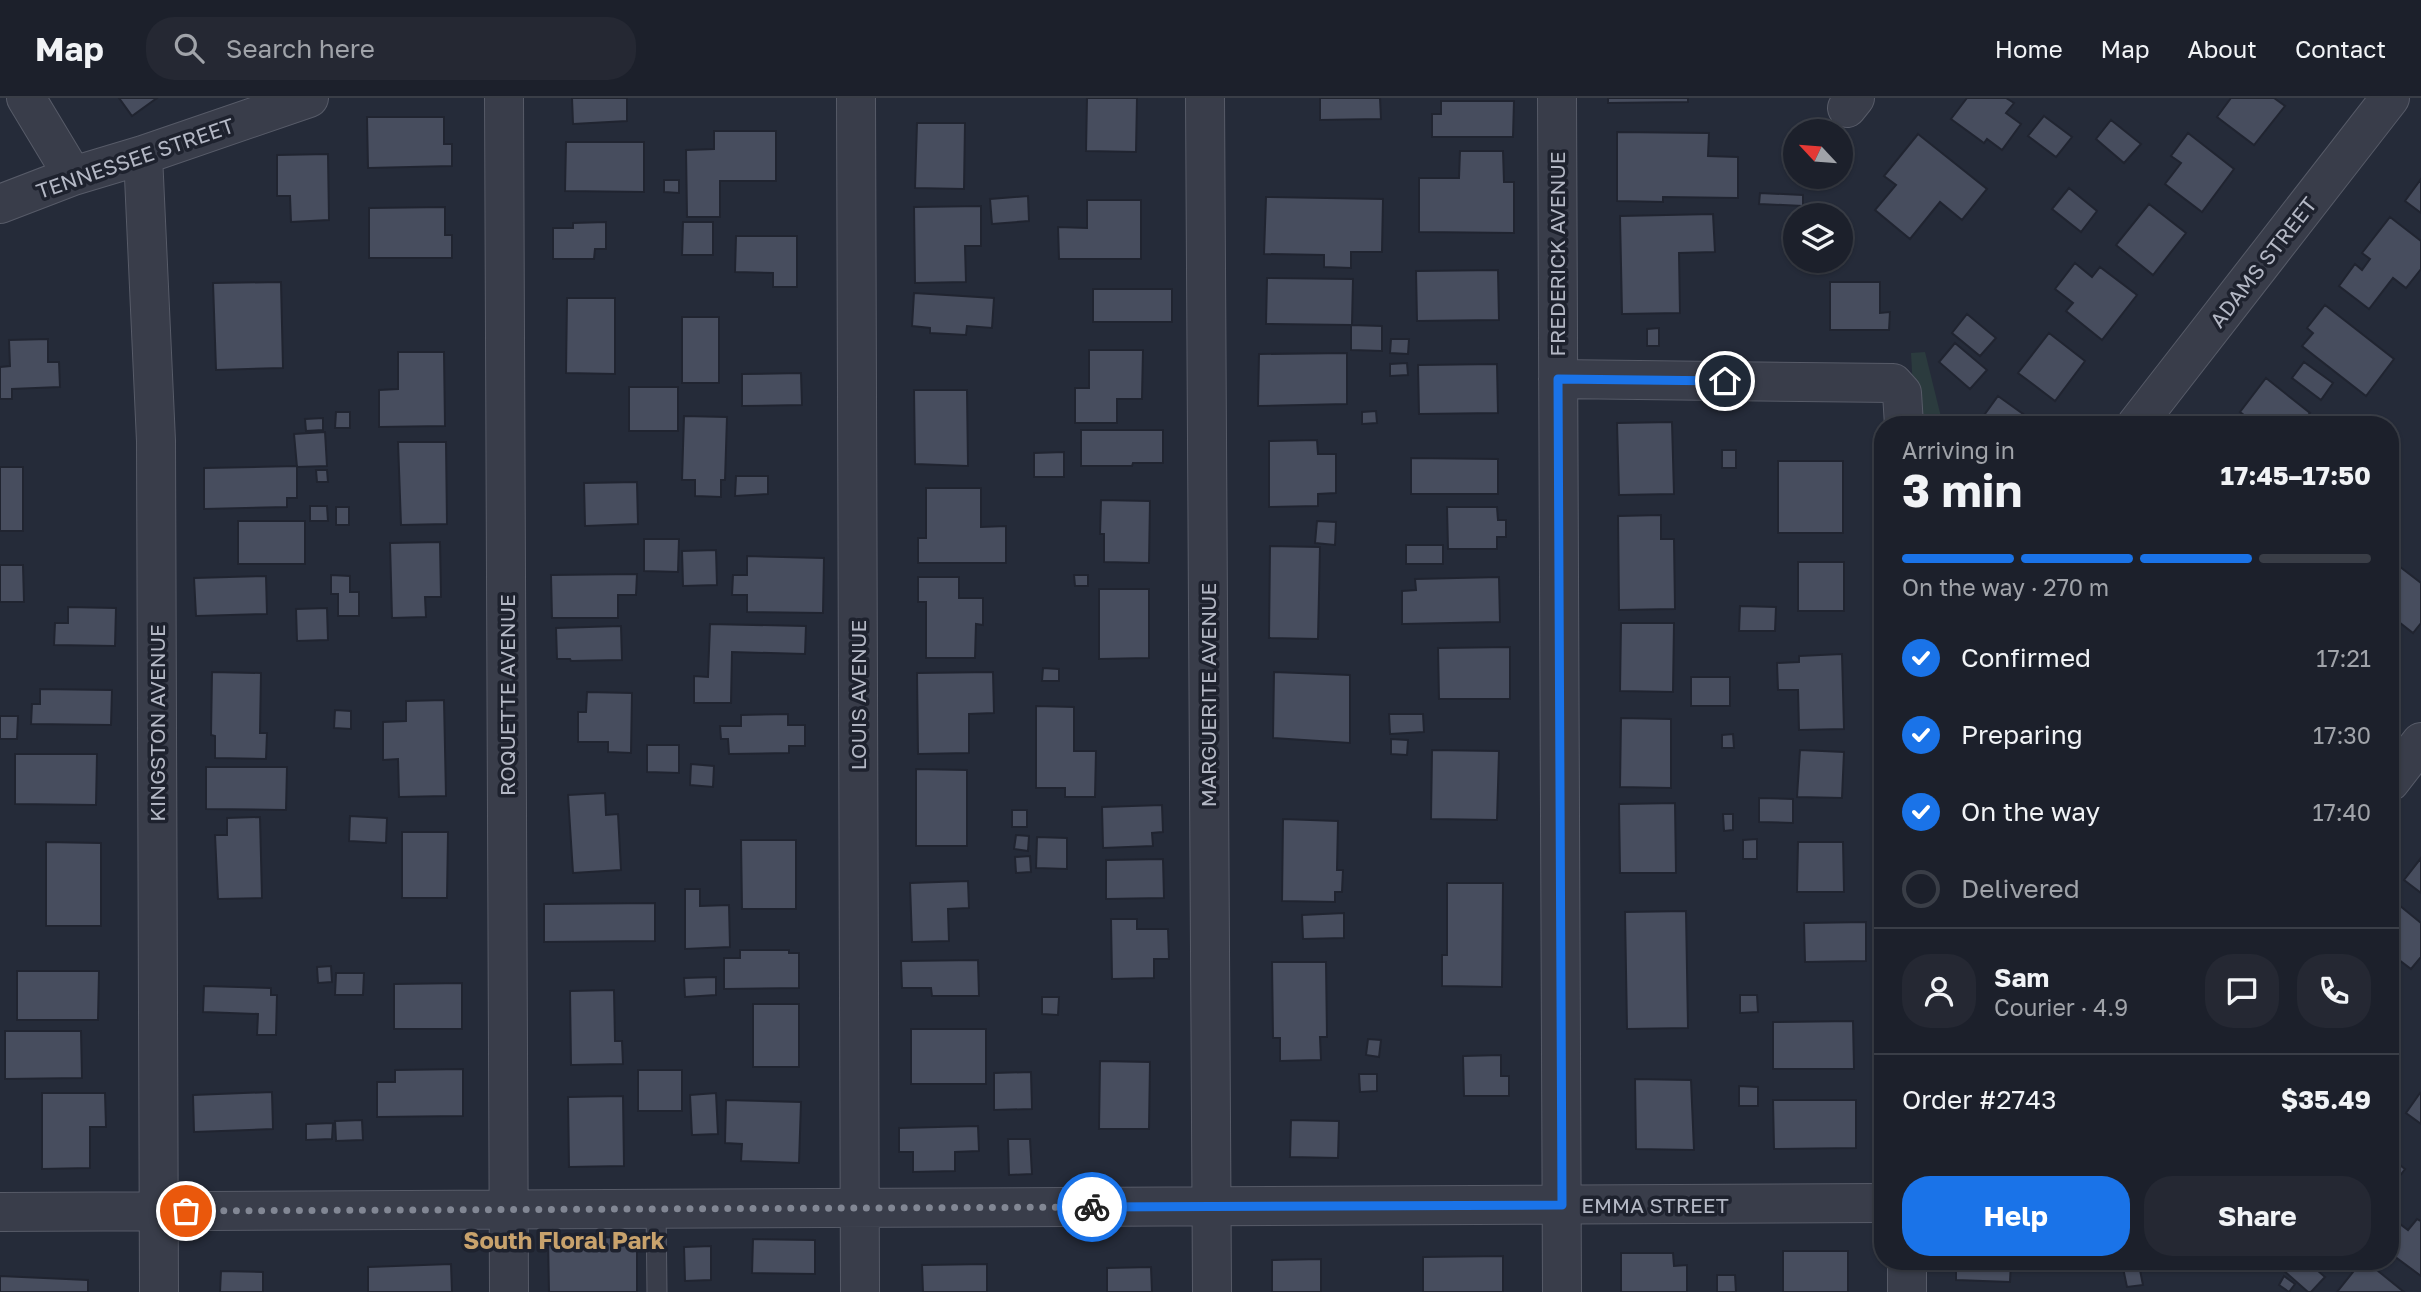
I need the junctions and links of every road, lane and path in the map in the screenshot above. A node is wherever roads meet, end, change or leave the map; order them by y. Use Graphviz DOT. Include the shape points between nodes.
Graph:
graph roads {
  1 [pos="26,98"];
  2 [pos="309,98"];
  3 [pos="504,98"];
  4 [pos="856,98"];
  5 [pos="1205,98"];
  6 [pos="1557,98"];
  7 [pos="2390,98"];
  8 [pos="143,155"];
  9 [pos="73,176"];
  10 [pos="0,204"];
  11 [pos="1558,379"];
  12 [pos="1903,416"];
  13 [pos="2143,416"];
  14 [pos="2421,742"];
  15 [pos="2399,770"];
  16 [pos="1874,1203"];
  17 [pos="1562,1205"];
  18 [pos="860,1207"];
  19 [pos="1211,1207"];
  20 [pos="509,1208"];
  21 [pos="656,1208"];
  22 [pos="159,1211"];
  23 [pos="0,1212"];
  24 [pos="1907,1270"];
  25 [pos="159,1292"];
  26 [pos="509,1292"];
  27 [pos="657,1292"];
  28 [pos="860,1292"];
  29 [pos="1212,1292"];
  30 [pos="1563,1292"];
  31 [pos="1907,1292"];
  1 -- 9 [label="street"];
  2 -- 8 [label="street, TENNESSEE STREET"];
  3 -- 20 [label="street, ROQUETTE AVENUE"];
  4 -- 18 [label="street, LOUIS AVENUE"];
  5 -- 19 [label="street, MARGUERITE AVENUE"];
  6 -- 11 [label="street, FREDERICK AVENUE"];
  7 -- 13 [label="street, ADAMS STREET"];
  8 -- 9 [label="street, TENNESSEE STREET"];
  8 -- 22 [label="street, KINGSTON AVENUE" via="156,441"];
  9 -- 10 [label="street, TENNESSEE STREET"];
  11 -- 12 [label="street" via="1893,383 1902,393"];
  11 -- 17 [label="street, FREDERICK AVENUE"];
  14 -- 15 [label="street"];
  16 -- 17 [label="street, EMMA STREET"];
  17 -- 19 [label="street, EMMA STREET"];
  17 -- 30 [label="street, FREDERICK AVENUE"];
  18 -- 19 [label="street, EMMA STREET"];
  18 -- 21 [label="street, EMMA STREET"];
  18 -- 28 [label="street, LOUIS AVENUE"];
  19 -- 29 [label="street, MARGUERITE AVENUE"];
  20 -- 21 [label="street, EMMA STREET"];
  20 -- 22 [label="street, EMMA STREET"];
  20 -- 26 [label="street, ROQUETTE AVENUE"];
  21 -- 27 [label="lane"];
  22 -- 23 [label="street, EMMA STREET"];
  22 -- 25 [label="street, KINGSTON AVENUE"];
  24 -- 31 [label="street"];
}
